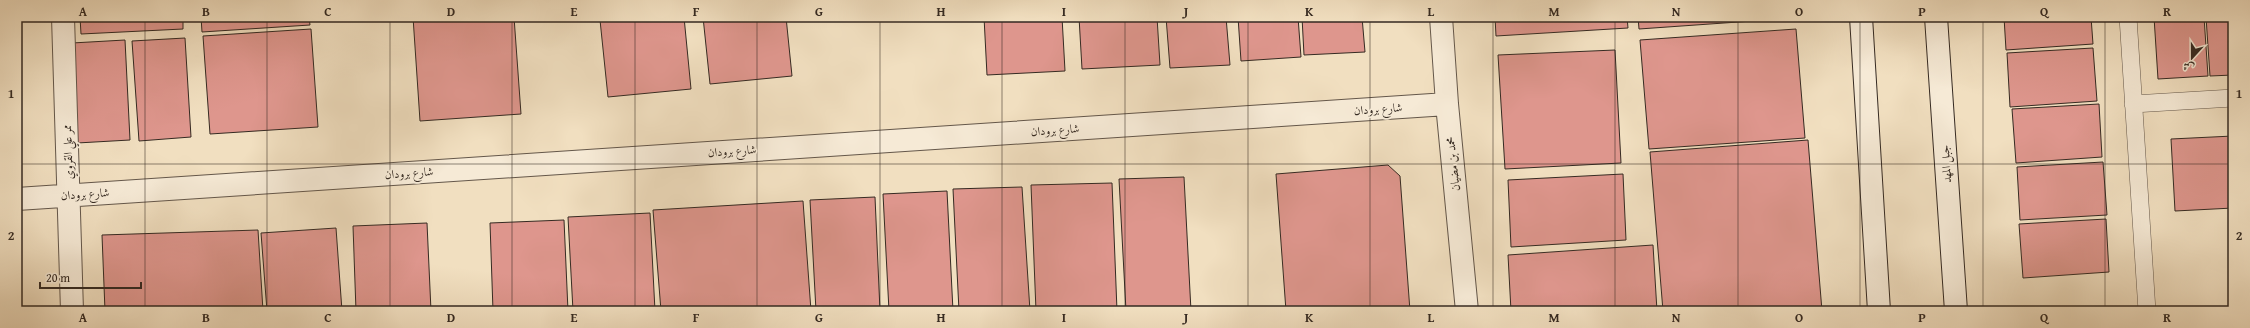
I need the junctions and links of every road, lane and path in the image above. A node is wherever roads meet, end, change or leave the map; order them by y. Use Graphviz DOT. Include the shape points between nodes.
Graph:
graph roads {
  1 [pos="64,17"];
  2 [pos="1441,17"];
  3 [pos="1861,17"];
  4 [pos="1936,17"];
  5 [pos="2128,17"];
  6 [pos="2233,98"];
  7 [pos="1447,104"];
  8 [pos="2133,104"];
  9 [pos="69,195"];
  10 [pos="17,199"];
  11 [pos="72,311"];
  12 [pos="1467,311"];
  13 [pos="1879,311"];
  14 [pos="1956,311"];
  15 [pos="2147,311"];
  1 -- 9 [label="street, ممر علي القروي"];
  2 -- 7 [label="street, محمد بن مضيان"];
  3 -- 13 [label="street"];
  4 -- 14 [label="street, جبل المهد"];
  5 -- 8 [label="lane"];
  6 -- 8 [label="lane"];
  7 -- 9 [label="street, شارع برودان"];
  7 -- 12 [label="street, محمد بن مضيان"];
  8 -- 15 [label="lane"];
  9 -- 10 [label="street, شارع برودان"];
  9 -- 11 [label="street, ممر علي القروي"];
}
